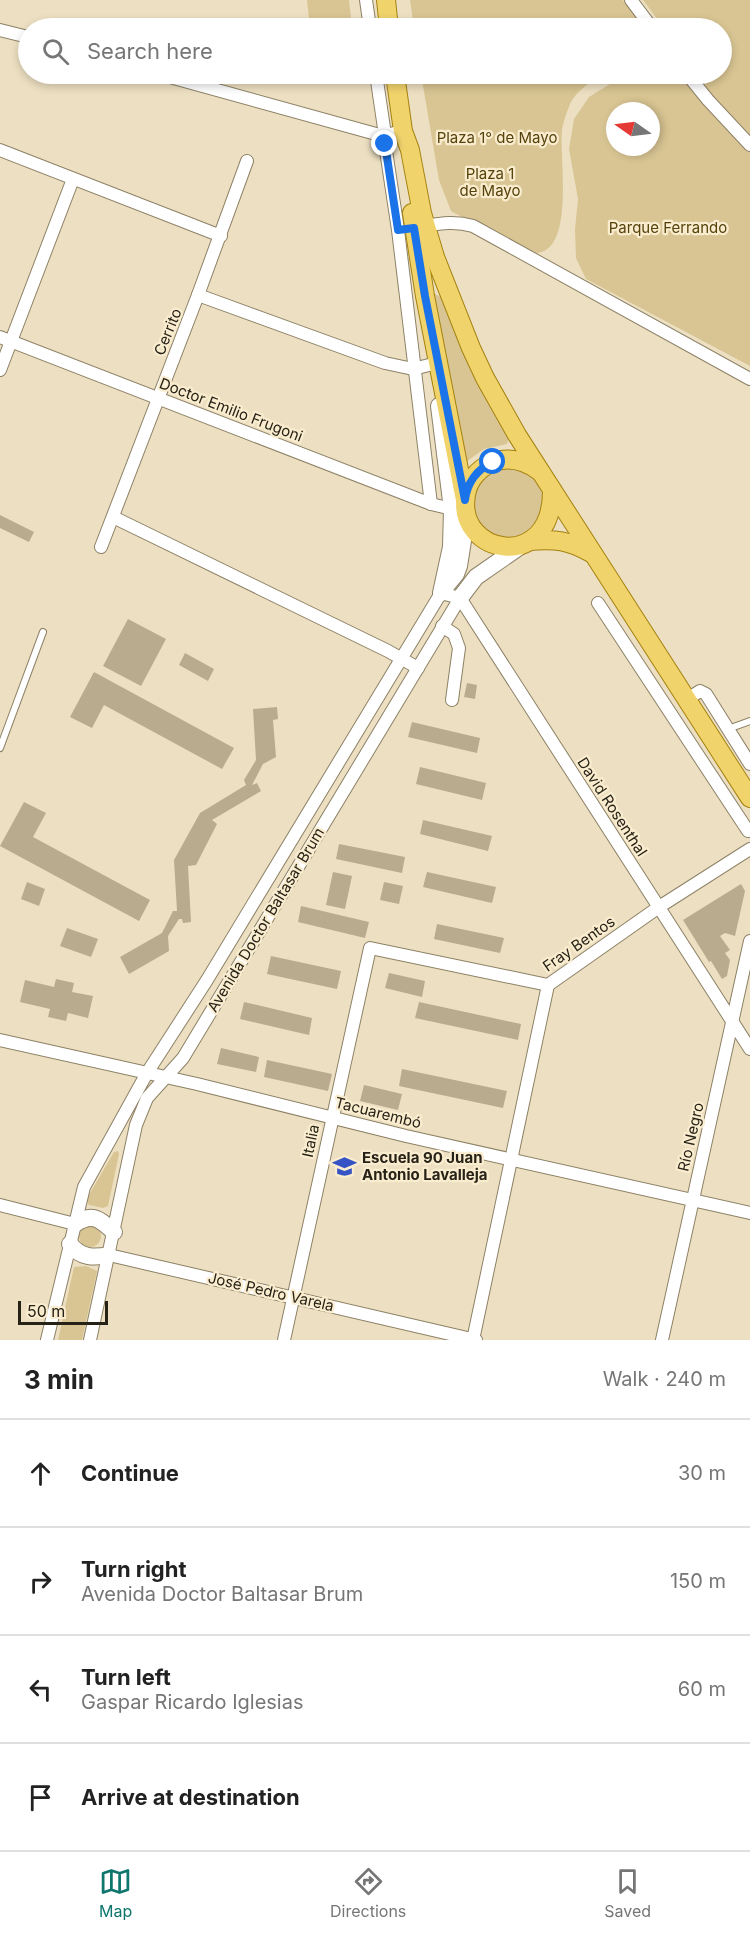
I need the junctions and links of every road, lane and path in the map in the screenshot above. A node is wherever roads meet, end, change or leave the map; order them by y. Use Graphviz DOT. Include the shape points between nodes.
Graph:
graph roads {
  1 [pos="366,0"];
  2 [pos="386,0"];
  3 [pos="631,0"];
  4 [pos="369,18"];
  5 [pos="388,18"];
  6 [pos="644,18"];
  7 [pos="0,30"];
  8 [pos="18,35"];
  9 [pos="193,84"];
  10 [pos="377,84"];
  11 [pos="396,84"];
  12 [pos="695,84"];
  13 [pos="403,131"];
  14 [pos="385,140"];
  15 [pos="750,145"];
  16 [pos="0,150"];
  17 [pos="248,161"];
  18 [pos="73,178"];
  19 [pos="413,228"];
  20 [pos="221,236"];
  21 [pos="446,287"];
  22 [pos="198,295"];
  23 [pos="425,296"];
  24 [pos="432,333"];
  25 [pos="6,339"];
  26 [pos="433,364"];
  27 [pos="413,369"];
  28 [pos="0,370"];
  29 [pos="750,379"];
  30 [pos="158,397"];
  31 [pos="540,472"];
  32 [pos="552,490"];
  33 [pos="430,504"];
  34 [pos="461,508"];
  35 [pos="113,517"];
  36 [pos="528,542"];
  37 [pos="101,547"];
  38 [pos="593,554"];
  39 [pos="611,583"];
  40 [pos="441,592"];
  41 [pos="460,598"];
  42 [pos="442,626"];
  43 [pos="639,626"];
  44 [pos="43,632"];
  45 [pos="622,638"];
  46 [pos="655,651"];
  47 [pos="402,658"];
  48 [pos="637,663"];
  49 [pos="418,668"];
  50 [pos="693,695"];
  51 [pos="452,700"];
  52 [pos="750,721"];
  53 [pos="728,729"];
  54 [pos="712,740"];
  55 [pos="0,748"];
  56 [pos="695,750"];
  57 [pos="750,764"];
  58 [pos="750,798"];
  59 [pos="749,833"];
  60 [pos="750,849"];
  61 [pos="659,907"];
  62 [pos="750,940"];
  63 [pos="370,948"];
  64 [pos="548,985"];
  65 [pos="732,1022"];
  66 [pos="0,1040"];
  67 [pos="750,1049"];
  68 [pos="147,1073"];
  69 [pos="165,1078"];
  70 [pos="332,1117"];
  71 [pos="512,1159"];
  72 [pos="692,1200"];
  73 [pos="0,1205"];
  74 [pos="750,1213"];
  75 [pos="75,1224"];
  76 [pos="114,1232"];
  77 [pos="70,1244"];
  78 [pos="109,1255"];
  79 [pos="293,1297"];
  80 [pos="47,1340"];
  81 [pos="90,1340"];
  82 [pos="284,1340"];
  83 [pos="474,1340"];
  84 [pos="662,1340"];
  1 -- 4 [label="street"];
  2 -- 5 [label="main road"];
  3 -- 6 [label="street"];
  7 -- 8 [label="street"];
  9 -- 14 [label="street"];
  10 -- 14 [label="street"];
  11 -- 13 [label="main road, Avenida Doctor Baltasar Brum"];
  12 -- 15 [label="street"];
  13 -- 14 [label="street"];
  13 -- 19 [label="main road, Avenida Doctor Baltasar Brum"];
  14 -- 19 [label="street"];
  16 -- 18 [label="street"];
  17 -- 20 [label="street, Cerrito"];
  18 -- 20 [label="street"];
  18 -- 25 [label="street"];
  19 -- 21 [label="main road"];
  19 -- 23 [label="main road, Avenida Doctor Baltasar Brum"];
  19 -- 27 [label="street"];
  19 -- 29 [label="street" via="446,222 473,226"];
  20 -- 22 [label="street, Cerrito"];
  21 -- 23 [label="main road" via="432,284"];
  21 -- 31 [label="main road" via="485,378"];
  22 -- 27 [label="street" via="386,363"];
  22 -- 30 [label="street, Cerrito"];
  23 -- 24 [label="main road, Avenida Doctor Baltasar Brum"];
  24 -- 26 [label="street, Avenida Doctor Baltasar Brum"];
  24 -- 34 [label="main road, Avenida Doctor Baltasar Brum"];
  25 -- 28 [label="street"];
  25 -- 30 [label="street, Doctor Emilio Frugoni"];
  26 -- 27 [label="street"];
  26 -- 34 [label="street, Avenida Doctor Baltasar Brum"];
  27 -- 33 [label="street"];
  30 -- 33 [label="street, Doctor Emilio Frugoni"];
  30 -- 35 [label="street, Cerrito"];
  31 -- 32 [label="main road"];
  31 -- 34 [label="main road" via="517,460 493,462 474,477"];
  32 -- 36 [label="main road" via="547,523"];
  32 -- 38 [label="main road"];
  33 -- 34 [label="street, Doctor Emilio Frugoni"];
  34 -- 36 [label="main road" via="476,532 492,544 512,547"];
  34 -- 40 [label="street, Avenida Doctor Baltasar Brum" via="459,567"];
  35 -- 37 [label="street, Cerrito"];
  35 -- 47 [label="street"];
  36 -- 38 [label="main road" via="563,541"];
  36 -- 41 [label="street, Avenida Doctor Baltasar Brum" via="476,577"];
  38 -- 39 [label="main road"];
  39 -- 43 [label="main road"];
  39 -- 45 [label="street" via="612,598 600,606"];
  40 -- 41 [label="street"];
  40 -- 47 [label="street, Avenida Doctor Baltasar Brum"];
  41 -- 42 [label="street, Avenida Doctor Baltasar Brum"];
  41 -- 61 [label="street, David Rosenthal"];
  42 -- 49 [label="street, Avenida Doctor Baltasar Brum"];
  42 -- 51 [label="street" via="454,634 459,648"];
  43 -- 45 [label="street"];
  43 -- 46 [label="main road"];
  44 -- 55 [label="lane"];
  45 -- 48 [label="street"];
  46 -- 48 [label="street"];
  46 -- 50 [label="main road"];
  47 -- 49 [label="street"];
  47 -- 68 [label="street, Avenida Doctor Baltasar Brum"];
  48 -- 56 [label="street"];
  49 -- 69 [label="street, Avenida Doctor Baltasar Brum" via="183,1058"];
  50 -- 53 [label="street" via="706,694"];
  50 -- 54 [label="main road"];
  52 -- 53 [label="lane"];
  53 -- 54 [label="street"];
  53 -- 57 [label="street"];
  54 -- 56 [label="street"];
  54 -- 58 [label="main road"];
  56 -- 59 [label="street"];
  60 -- 61 [label="street, Fray Bentos"];
  61 -- 64 [label="street, Fray Bentos"];
  61 -- 65 [label="street, David Rosenthal"];
  62 -- 65 [label="street, Río Negro"];
  63 -- 64 [label="street, Fray Bentos"];
  63 -- 70 [label="street, Italia"];
  64 -- 71 [label="street"];
  65 -- 67 [label="street, David Rosenthal"];
  65 -- 72 [label="street, Río Negro"];
  66 -- 68 [label="street, Tacuarembó"];
  68 -- 69 [label="street, Tacuarembó"];
  68 -- 75 [label="street, Avenida Doctor Baltasar Brum" via="84,1187"];
  69 -- 70 [label="street, Tacuarembó"];
  69 -- 76 [label="street, Avenida Doctor Baltasar Brum" via="147,1098 136,1125"];
  70 -- 71 [label="street, Tacuarembó"];
  70 -- 79 [label="street, Italia"];
  71 -- 72 [label="street, Tacuarembó"];
  71 -- 83 [label="street"];
  72 -- 74 [label="street, Tacuarembó"];
  72 -- 84 [label="street, Río Negro"];
  73 -- 75 [label="street"];
  75 -- 76 [label="street" via="83,1218 96,1218"];
  75 -- 77 [label="street, Avenida Doctor Baltasar Brum"];
  76 -- 78 [label="street, Avenida Doctor Baltasar Brum"];
  77 -- 78 [label="street, José Pedro Varela" via="80,1254"];
  77 -- 80 [label="street, Avenida Doctor Baltasar Brum"];
  78 -- 79 [label="street, José Pedro Varela"];
  78 -- 81 [label="street, Avenida Doctor Baltasar Brum"];
  79 -- 82 [label="street, Italia"];
  79 -- 83 [label="street, José Pedro Varela"];
}
